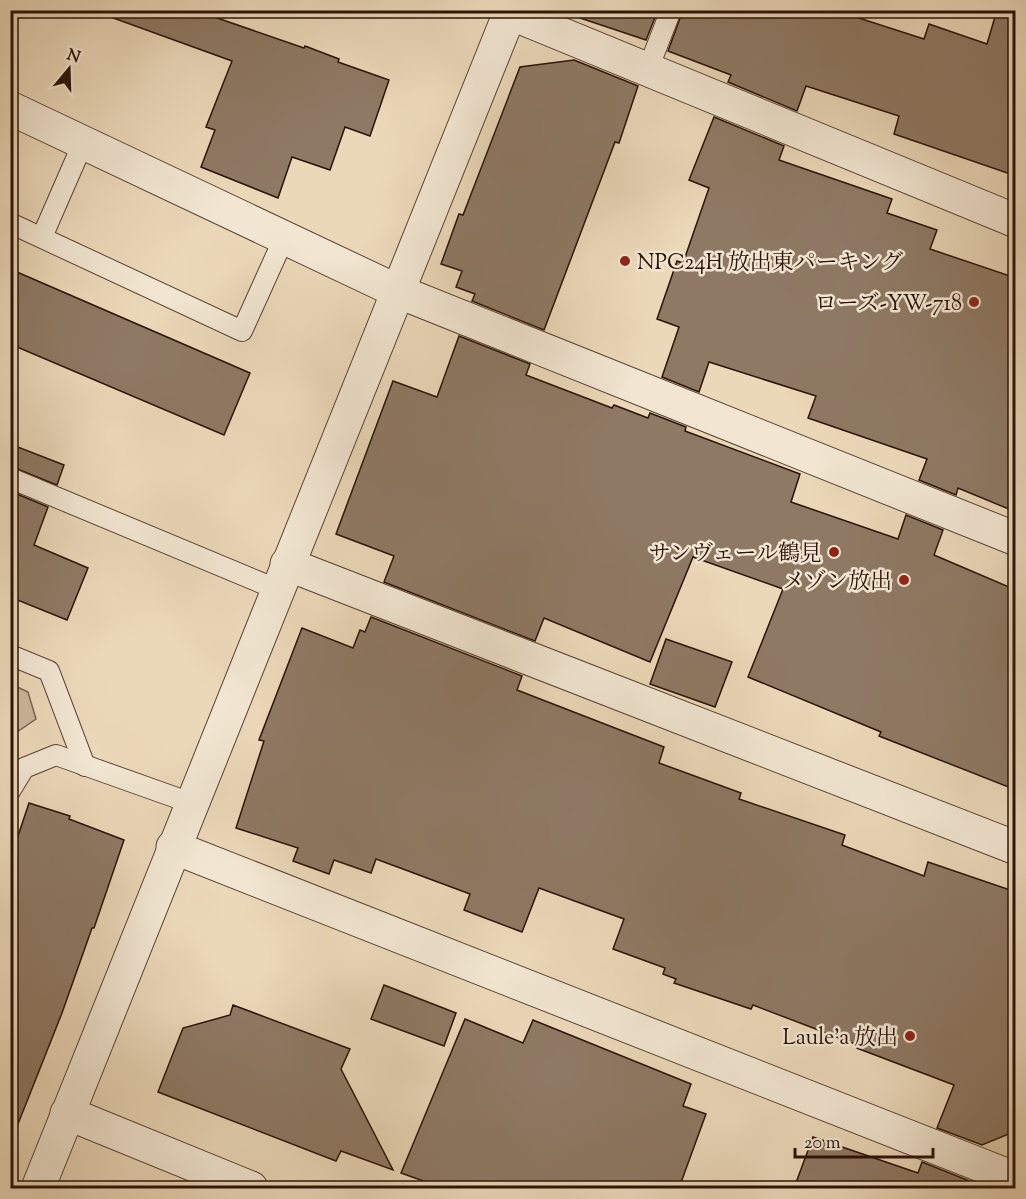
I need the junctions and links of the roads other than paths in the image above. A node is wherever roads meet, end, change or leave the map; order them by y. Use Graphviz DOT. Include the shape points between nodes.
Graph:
graph roads {
  1 [pos="671,10"];
  2 [pos="510,12"];
  3 [pos="648,69"];
  4 [pos="10,108"];
  5 [pos="83,143"];
  6 [pos="1016,221"];
  7 [pos="12,225"];
  8 [pos="42,237"];
  9 [pos="284,238"];
  10 [pos="397,291"];
  11 [pos="10,478"];
  12 [pos="1016,539"];
  13 [pos="282,577"];
  14 [pos="10,655"];
  15 [pos="85,766"];
  16 [pos="10,792"];
  17 [pos="191,803"];
  18 [pos="173,847"];
  19 [pos="1016,848"];
  20 [pos="67,1113"];
  21 [pos="1016,1179"];
  22 [pos="38,1188"];
  23 [pos="251,1188"];
  1 -- 3 [label="lane"];
  2 -- 3 [label="street"];
  2 -- 10 [label="street"];
  3 -- 6 [label="street"];
  4 -- 5 [label="street"];
  5 -- 8 [label="lane"];
  5 -- 9 [label="street"];
  7 -- 8 [label="lane"];
  8 -- 9 [label="lane" via="242,331"];
  9 -- 10 [label="street"];
  10 -- 12 [label="street"];
  10 -- 13 [label="street"];
  11 -- 13 [label="lane"];
  13 -- 17 [label="street"];
  13 -- 19 [label="street"];
  14 -- 15 [label="lane" via="49,671"];
  15 -- 16 [label="lane" via="56,755 24,768"];
  15 -- 17 [label="lane"];
  17 -- 18 [label="street"];
  18 -- 20 [label="street"];
  18 -- 21 [label="street"];
  20 -- 22 [label="street"];
  20 -- 23 [label="street"];
}
